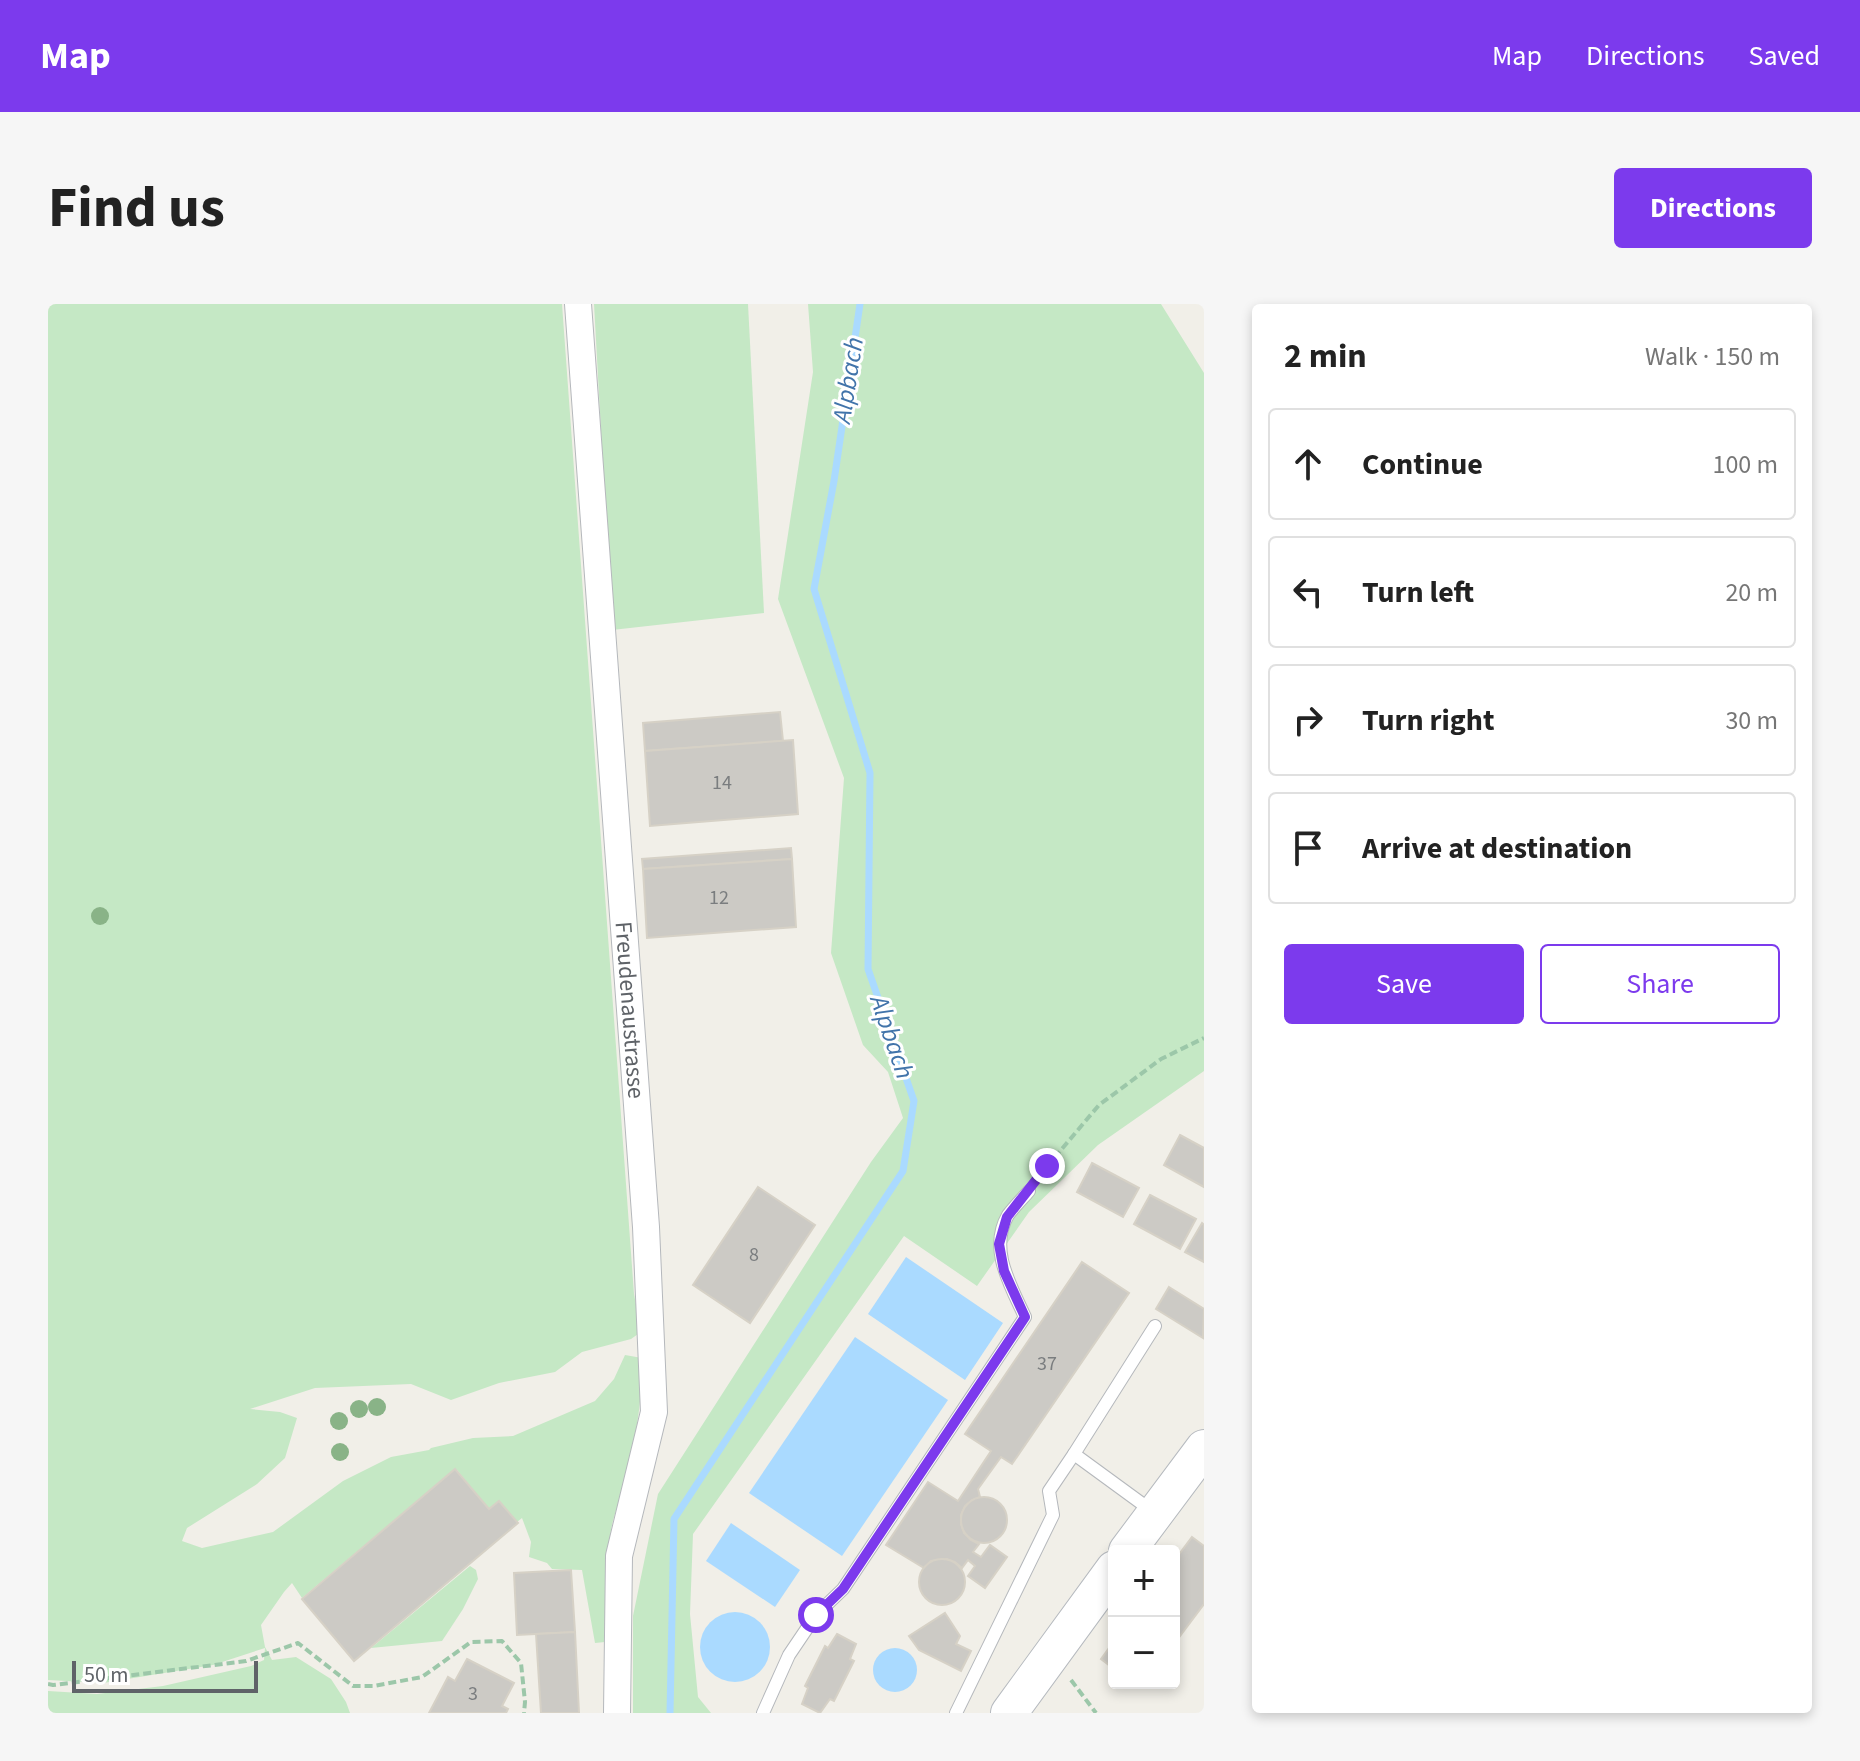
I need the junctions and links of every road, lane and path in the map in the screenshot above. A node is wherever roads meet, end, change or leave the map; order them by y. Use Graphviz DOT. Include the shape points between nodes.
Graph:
graph roads {
  1 [pos="578,304"];
  2 [pos="1204,1038"];
  3 [pos="1029,1191"];
  4 [pos="1155,1326"];
  5 [pos="1204,1448"];
  6 [pos="1074,1454"];
  7 [pos="1155,1513"];
  8 [pos="1131,1545"];
  9 [pos="1108,1577"];
  10 [pos="1052,1655"];
  11 [pos="48,1684"];
  12 [pos="524,1713"];
  13 [pos="617,1713"];
  14 [pos="763,1713"];
  15 [pos="956,1713"];
  16 [pos="1009,1713"];
  17 [pos="1096,1713"];
  1 -- 13 [label="street, Freudenaustrasse" via="645,1211 654,1412 619,1556"];
  2 -- 3 [label="path" via="1161,1059 1099,1105"];
  3 -- 14 [label="lane" via="1007,1217 999,1244 1004,1271 1025,1317 843,1589 816,1615 789,1655"];
  4 -- 6 [label="lane"];
  5 -- 7 [label="main road"];
  6 -- 7 [label="lane"];
  6 -- 15 [label="lane" via="1049,1491 1053,1515"];
  7 -- 8 [label="main road"];
  9 -- 10 [label="main road"];
  10 -- 16 [label="main road"];
  10 -- 17 [label="path"];
  11 -- 12 [label="path" via="246,1661 298,1643 353,1686 374,1686 422,1677 471,1642 502,1641 521,1663"];
}
